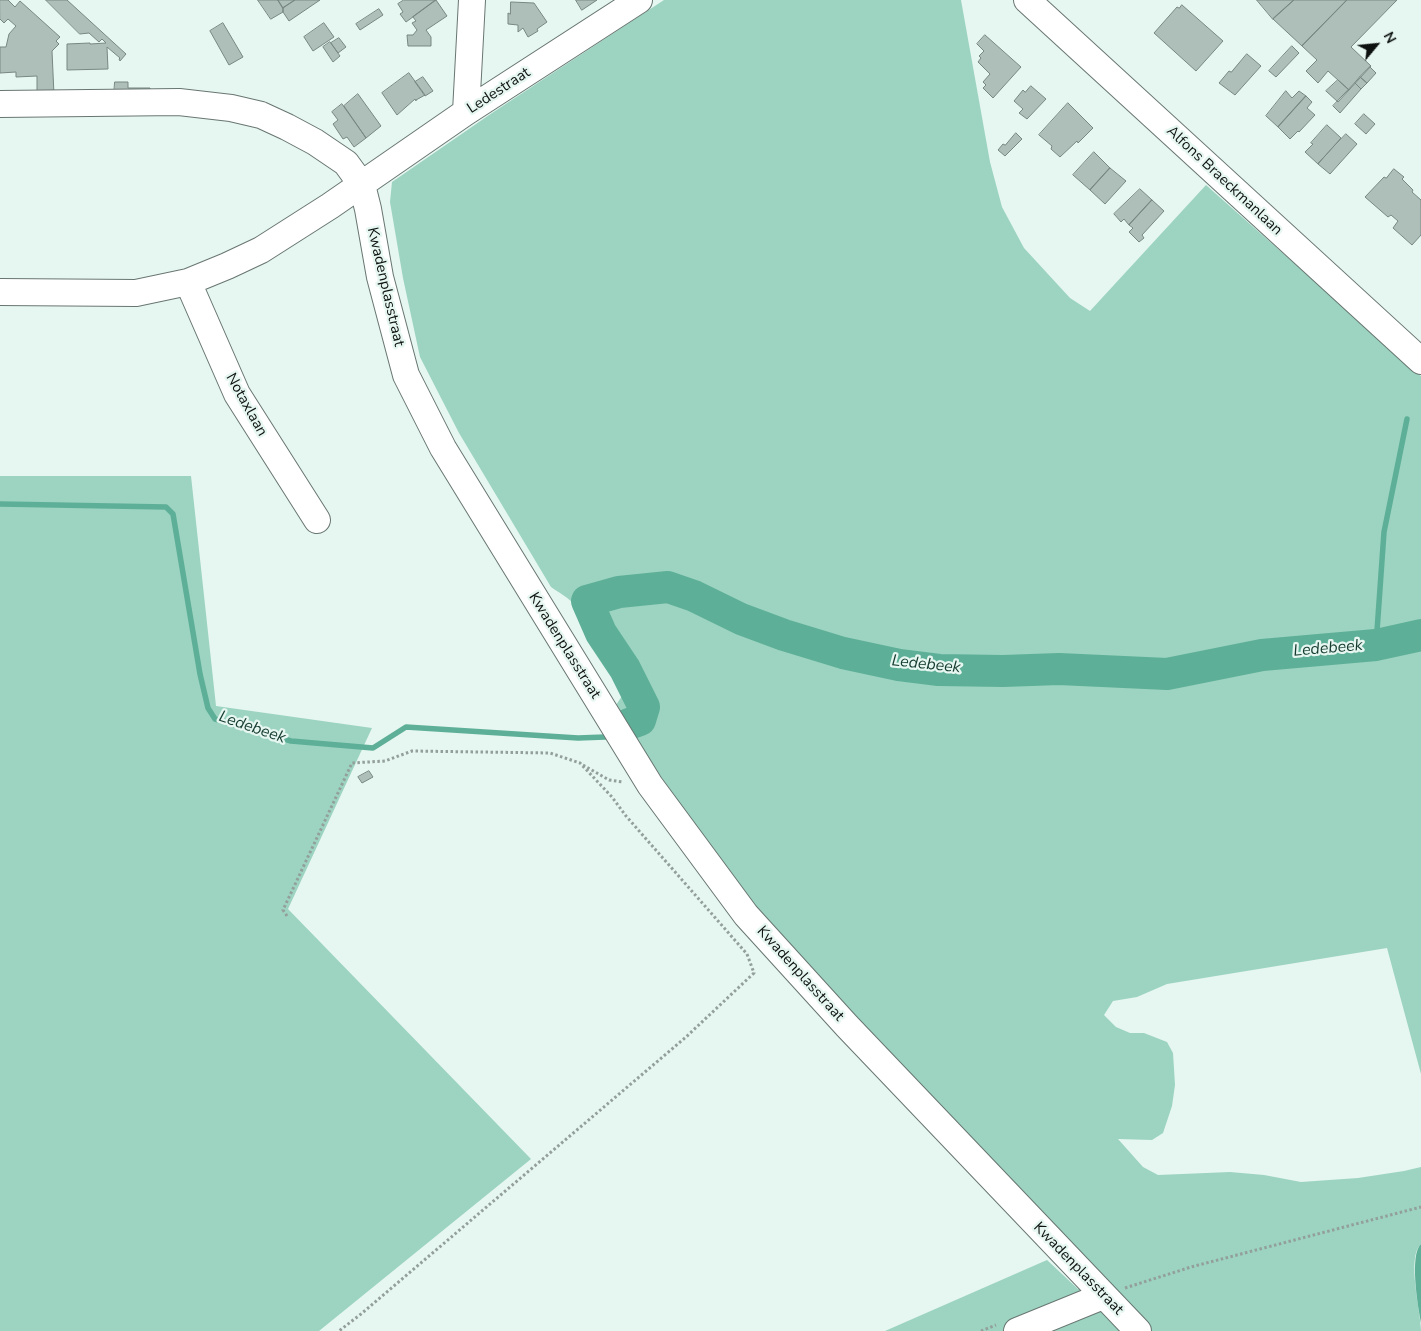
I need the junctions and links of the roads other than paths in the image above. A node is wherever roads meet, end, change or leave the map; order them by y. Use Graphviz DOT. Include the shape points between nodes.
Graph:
graph roads {
  1 [pos="472,0"];
  2 [pos="639,0"];
  3 [pos="1027,0"];
  4 [pos="0,104"];
  5 [pos="466,112"];
  6 [pos="362,185"];
  7 [pos="188,282"];
  8 [pos="0,292"];
  9 [pos="1421,362"];
  10 [pos="317,520"];
  11 [pos="1103,1296"];
  12 [pos="1017,1331"];
  13 [pos="1138,1331"];
  1 -- 5 [label="street"];
  2 -- 5 [label="street, Ledestraat"];
  3 -- 9 [label="street, Alfons Braeckmanlaan"];
  4 -- 6 [label="street, Kwadenplasstraat" via="179,102 231,108 261,115 315,142 346,163"];
  5 -- 6 [label="street, Ledestraat"];
  6 -- 7 [label="street" via="261,250"];
  6 -- 11 [label="street, Kwadenplasstraat" via="380,278 406,375 443,448 650,785 746,915"];
  7 -- 8 [label="street" via="136,293"];
  7 -- 10 [label="street, Notaxlaan" via="237,394"];
  11 -- 12 [label="street"];
  11 -- 13 [label="street, Kwadenplasstraat"];
}
